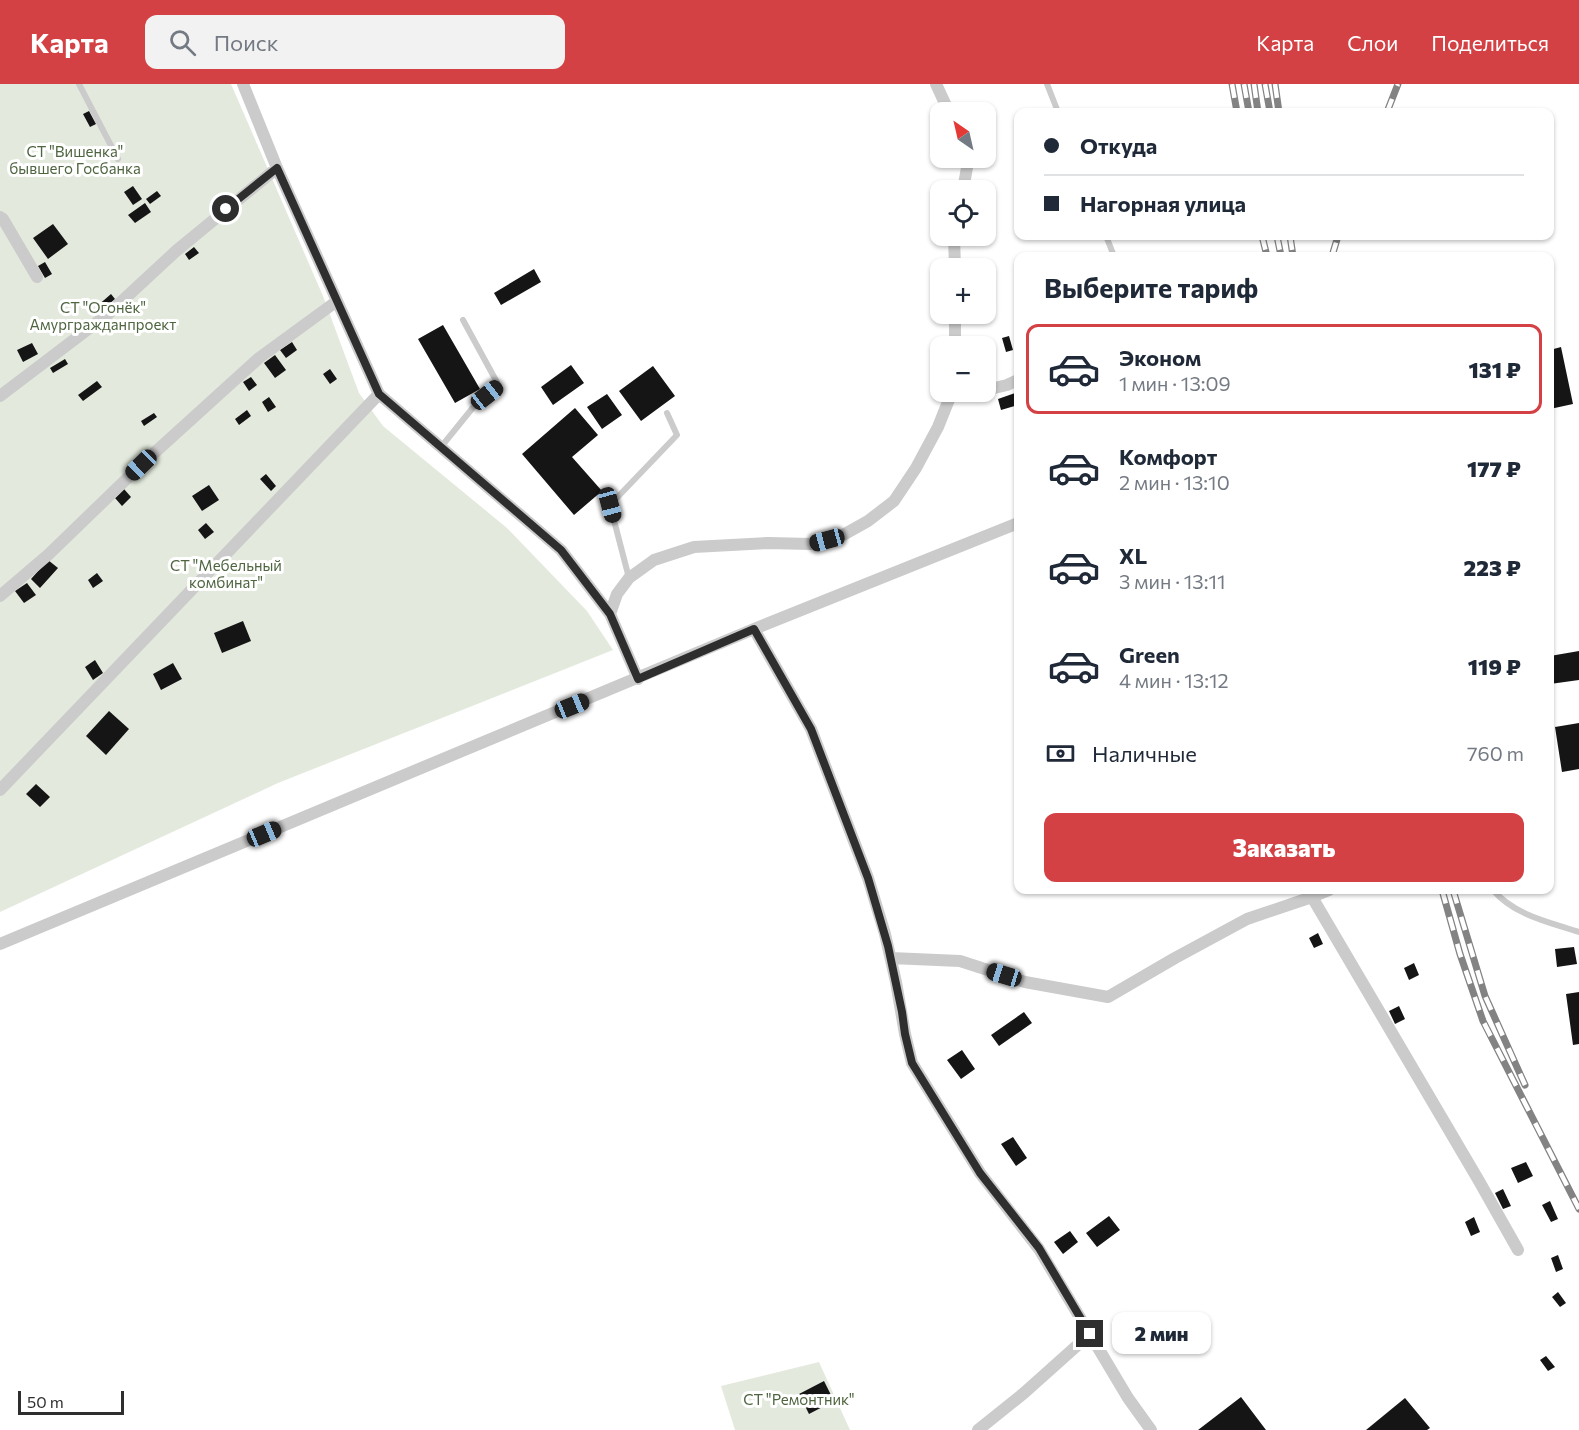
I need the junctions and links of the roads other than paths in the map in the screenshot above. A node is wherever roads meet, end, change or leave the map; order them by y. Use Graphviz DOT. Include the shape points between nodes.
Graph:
graph roads {
  1 [pos="79,84"];
  2 [pos="243,84"];
  3 [pos="936,84"];
  4 [pos="1047,84"];
  5 [pos="944,102"];
  6 [pos="1056,108"];
  7 [pos="118,159"];
  8 [pos="277,168"];
  9 [pos="0,217"];
  10 [pos="37,278"];
  11 [pos="337,301"];
  12 [pos="463,320"];
  13 [pos="1014,382"];
  14 [pos="996,388"];
  15 [pos="379,394"];
  16 [pos="0,396"];
  17 [pos="948,402"];
  18 [pos="667,413"];
  19 [pos="441,447"];
  20 [pos="1014,525"];
  21 [pos="629,578"];
  22 [pos="0,596"];
  23 [pos="610,614"];
  24 [pos="754,629"];
  25 [pos="638,679"];
  26 [pos="0,790"];
  27 [pos="1319,894"];
  28 [pos="1497,894"];
  29 [pos="1312,897"];
  30 [pos="1579,932"];
  31 [pos="0,944"];
  32 [pos="891,958"];
  33 [pos="1518,1250"];
  34 [pos="1090,1334"];
  35 [pos="978,1430"];
  36 [pos="1151,1430"];
  1 -- 7 [label="lane"];
  2 -- 8 [label="street"];
  3 -- 5 [label="street"];
  4 -- 6 [label="lane"];
  8 -- 11 [label="street"];
  8 -- 16 [label="street" via="176,251 108,314"];
  9 -- 10 [label="street"];
  11 -- 15 [label="street"];
  11 -- 22 [label="street" via="259,358"];
  12 -- 19 [label="lane" via="499,386 475,405"];
  13 -- 14 [label="street"];
  15 -- 19 [label="street"];
  15 -- 26 [label="street"];
  17 -- 21 [label="street" via="916,468 894,501 843,535 811,544 694,547 654,560"];
  18 -- 21 [label="lane" via="676,435 610,505"];
  19 -- 23 [label="street" via="561,550"];
  20 -- 24 [label="street"];
  21 -- 23 [label="street" via="617,594"];
  23 -- 25 [label="street"];
  24 -- 25 [label="street"];
  24 -- 32 [label="street" via="811,729 868,878"];
  25 -- 31 [label="street"];
  27 -- 29 [label="street"];
  28 -- 30 [label="lane" via="1516,909"];
  29 -- 32 [label="street" via="1246,919 1108,997 1025,982 960,961"];
  29 -- 33 [label="street"];
  32 -- 34 [label="street" via="912,1063 980,1173 1039,1248"];
  34 -- 35 [label="street"];
  34 -- 36 [label="street"];
}
